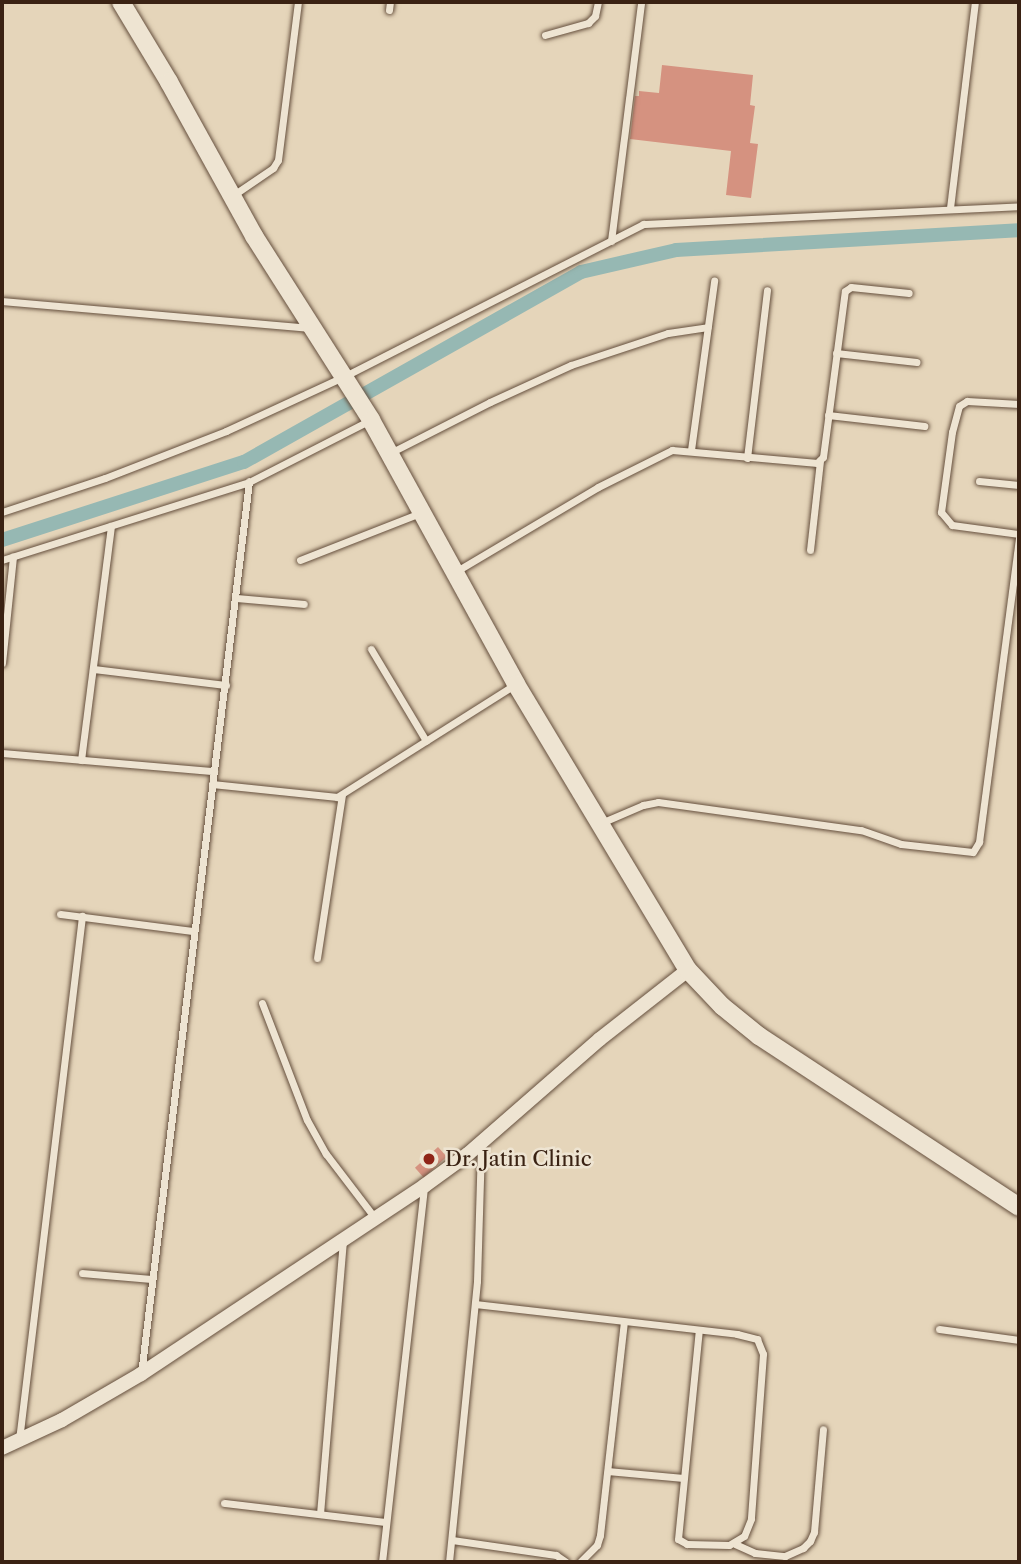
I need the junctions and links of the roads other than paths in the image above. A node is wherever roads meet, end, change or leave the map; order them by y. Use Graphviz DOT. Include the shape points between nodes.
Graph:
graph roads {
  1 [pos="121,2"];
  2 [pos="298,2"];
  3 [pos="598,2"];
  4 [pos="641,2"];
  5 [pos="975,2"];
  6 [pos="545,35"];
  7 [pos="232,196"];
  8 [pos="1019,206"];
  9 [pos="950,208"];
  10 [pos="611,241"];
  11 [pos="715,281"];
  12 [pos="767,290"];
  13 [pos="909,293"];
  14 [pos="2,301"];
  15 [pos="708,327"];
  16 [pos="314,328"];
  17 [pos="836,353"];
  18 [pos="916,362"];
  19 [pos="349,383"];
  20 [pos="1019,404"];
  21 [pos="828,415"];
  22 [pos="369,416"];
  23 [pos="924,426"];
  24 [pos="691,450"];
  25 [pos="389,454"];
  26 [pos="747,458"];
  27 [pos="820,461"];
  28 [pos="979,481"];
  29 [pos="249,482"];
  30 [pos="1019,485"];
  31 [pos="2,512"];
  32 [pos="422,513"];
  33 [pos="111,526"];
  34 [pos="1019,535"];
  35 [pos="810,550"];
  36 [pos="1018,554"];
  37 [pos="13,557"];
  38 [pos="2,560"];
  39 [pos="300,560"];
  40 [pos="455,572"];
  41 [pos="237,598"];
  42 [pos="303,604"];
  43 [pos="371,649"];
  44 [pos="2,663"];
  45 [pos="93,669"];
  46 [pos="516,684"];
  47 [pos="226,685"];
  48 [pos="426,741"];
  49 [pos="2,753"];
  50 [pos="81,760"];
  51 [pos="214,771"];
  52 [pos="212,784"];
  53 [pos="342,794"];
  54 [pos="600,823"];
  55 [pos="60,914"];
  56 [pos="82,916"];
  57 [pos="193,931"];
  58 [pos="317,958"];
  59 [pos="688,971"];
  60 [pos="261,1003"];
  61 [pos="481,1142"];
  62 [pos="424,1186"];
  63 [pos="1019,1207"];
  64 [pos="375,1218"];
  65 [pos="343,1239"];
  66 [pos="82,1273"];
  67 [pos="151,1279"];
  68 [pos="475,1304"];
  69 [pos="624,1322"];
  70 [pos="939,1329"];
  71 [pos="699,1330"];
  72 [pos="1019,1340"];
  73 [pos="141,1374"];
  74 [pos="823,1429"];
  75 [pos="19,1441"];
  76 [pos="2,1448"];
  77 [pos="608,1471"];
  78 [pos="683,1478"];
  79 [pos="224,1503"];
  80 [pos="320,1514"];
  81 [pos="386,1522"];
  82 [pos="452,1540"];
  83 [pos="735,1544"];
  84 [pos="382,1562"];
  85 [pos="449,1562"];
  86 [pos="566,1562"];
  87 [pos="580,1562"];
  1 -- 7 [label="street"];
  2 -- 7 [label="lane" via="278,160"];
  3 -- 6 [label="lane" via="588,23"];
  4 -- 10 [label="lane"];
  5 -- 9 [label="lane"];
  7 -- 16 [label="street"];
  8 -- 9 [label="lane"];
  9 -- 10 [label="lane" via="659,222 643,224"];
  10 -- 19 [label="lane"];
  11 -- 15 [label="lane"];
  12 -- 26 [label="lane"];
  13 -- 17 [label="lane" via="846,289"];
  14 -- 16 [label="lane"];
  15 -- 24 [label="lane"];
  15 -- 25 [label="lane" via="668,333 571,365"];
  16 -- 19 [label="street"];
  17 -- 18 [label="lane"];
  17 -- 21 [label="lane"];
  19 -- 22 [label="street"];
  19 -- 31 [label="lane" via="105,478"];
  20 -- 34 [label="lane" via="971,401 959,406 941,512 952,525"];
  21 -- 23 [label="lane"];
  21 -- 27 [label="lane"];
  22 -- 25 [label="street"];
  22 -- 29 [label="lane"];
  24 -- 26 [label="lane"];
  24 -- 40 [label="lane" via="672,450 652,459"];
  25 -- 32 [label="street"];
  26 -- 27 [label="lane"];
  27 -- 35 [label="lane"];
  28 -- 30 [label="lane"];
  29 -- 33 [label="lane"];
  29 -- 41 [label="lane"];
  32 -- 39 [label="lane"];
  32 -- 40 [label="street"];
  33 -- 37 [label="lane"];
  33 -- 45 [label="lane"];
  34 -- 36 [label="lane"];
  36 -- 54 [label="lane" via="979,842 973,852 901,844 861,830 658,802"];
  37 -- 38 [label="lane"];
  37 -- 44 [label="lane"];
  40 -- 46 [label="street"];
  41 -- 42 [label="lane"];
  41 -- 47 [label="lane"];
  43 -- 48 [label="lane"];
  45 -- 47 [label="lane"];
  45 -- 50 [label="lane"];
  46 -- 48 [label="lane"];
  46 -- 54 [label="street"];
  47 -- 51 [label="lane"];
  48 -- 53 [label="lane"];
  49 -- 50 [label="lane"];
  50 -- 51 [label="lane"];
  51 -- 52 [label="lane"];
  52 -- 53 [label="lane" via="320,797"];
  52 -- 57 [label="lane"];
  53 -- 58 [label="lane"];
  54 -- 59 [label="street"];
  55 -- 56 [label="lane"];
  56 -- 57 [label="lane"];
  56 -- 75 [label="lane"];
  57 -- 67 [label="lane"];
  59 -- 61 [label="street" via="600,1039"];
  59 -- 63 [label="street" via="759,1036"];
  60 -- 64 [label="lane" via="307,1120 326,1154"];
  61 -- 62 [label="street"];
  61 -- 68 [label="lane"];
  62 -- 64 [label="street"];
  62 -- 81 [label="lane"];
  64 -- 65 [label="street"];
  65 -- 73 [label="street"];
  65 -- 80 [label="lane"];
  66 -- 67 [label="lane"];
  67 -- 73 [label="lane"];
  68 -- 69 [label="lane"];
  68 -- 82 [label="lane"];
  69 -- 71 [label="lane"];
  69 -- 77 [label="lane"];
  70 -- 72 [label="lane"];
  71 -- 78 [label="lane"];
  71 -- 83 [label="lane" via="752,1337 762,1348 751,1519"];
  73 -- 75 [label="street"];
  74 -- 83 [label="lane" via="810,1541 785,1556 755,1553"];
  75 -- 76 [label="street"];
  77 -- 78 [label="lane"];
  77 -- 87 [label="lane" via="598,1541"];
  78 -- 83 [label="lane" via="679,1542"];
  79 -- 80 [label="lane"];
  80 -- 81 [label="lane"];
  81 -- 84 [label="lane"];
  82 -- 85 [label="lane"];
  82 -- 86 [label="lane" via="556,1555"];
}
